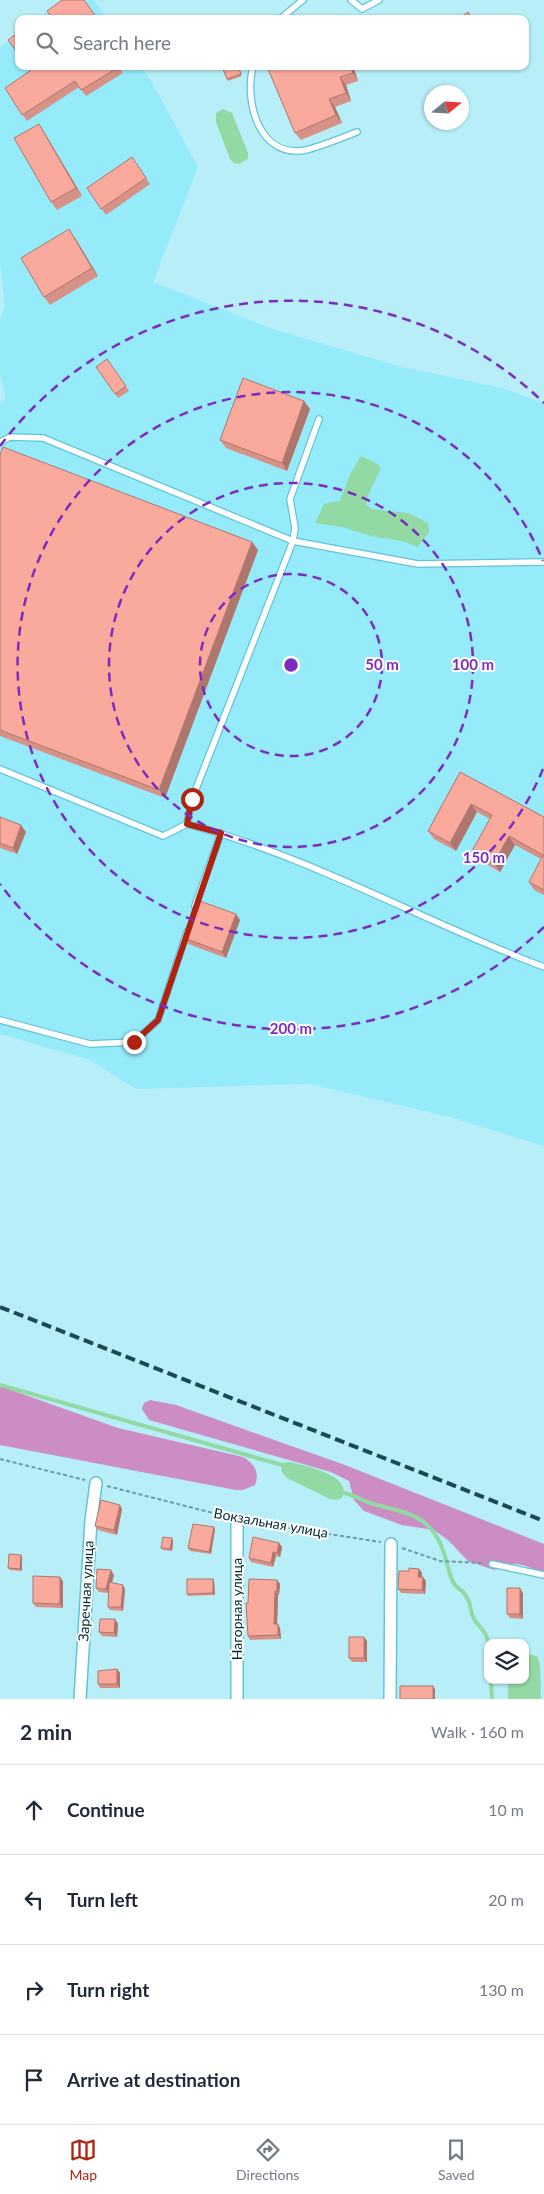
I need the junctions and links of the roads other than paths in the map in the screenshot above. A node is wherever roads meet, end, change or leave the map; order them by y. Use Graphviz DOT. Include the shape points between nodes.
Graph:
graph roads {
  1 [pos="303,0"];
  2 [pos="351,0"];
  3 [pos="379,0"];
  4 [pos="285,15"];
  5 [pos="253,70"];
  6 [pos="357,132"];
  7 [pos="319,419"];
  8 [pos="0,442"];
  9 [pos="294,541"];
  10 [pos="544,562"];
  11 [pos="0,768"];
  12 [pos="187,824"];
  13 [pos="221,833"];
  14 [pos="194,909"];
  15 [pos="188,928"];
  16 [pos="544,967"];
  17 [pos="0,1020"];
  18 [pos="96,1483"];
  19 [pos="237,1520"];
  20 [pos="392,1544"];
  21 [pos="492,1564"];
  22 [pos="544,1575"];
  23 [pos="80,1699"];
  24 [pos="237,1699"];
  25 [pos="390,1699"];
  1 -- 4 [label="lane"];
  2 -- 3 [label="lane" via="362,9"];
  5 -- 6 [label="lane" via="253,112 260,129 275,145 306,150"];
  7 -- 9 [label="lane" via="290,499"];
  8 -- 9 [label="lane" via="10,437 43,438"];
  9 -- 10 [label="lane" via="418,564"];
  9 -- 12 [label="lane" via="192,799"];
  11 -- 12 [label="lane" via="163,836"];
  12 -- 13 [label="lane"];
  13 -- 14 [label="lane"];
  13 -- 16 [label="lane" via="303,862"];
  15 -- 17 [label="lane" via="158,1020 134,1042 90,1044"];
  18 -- 23 [label="street, Заречная улица"];
  19 -- 24 [label="street, Нагорная улица"];
  20 -- 25 [label="street"];
  21 -- 22 [label="lane"];
}
